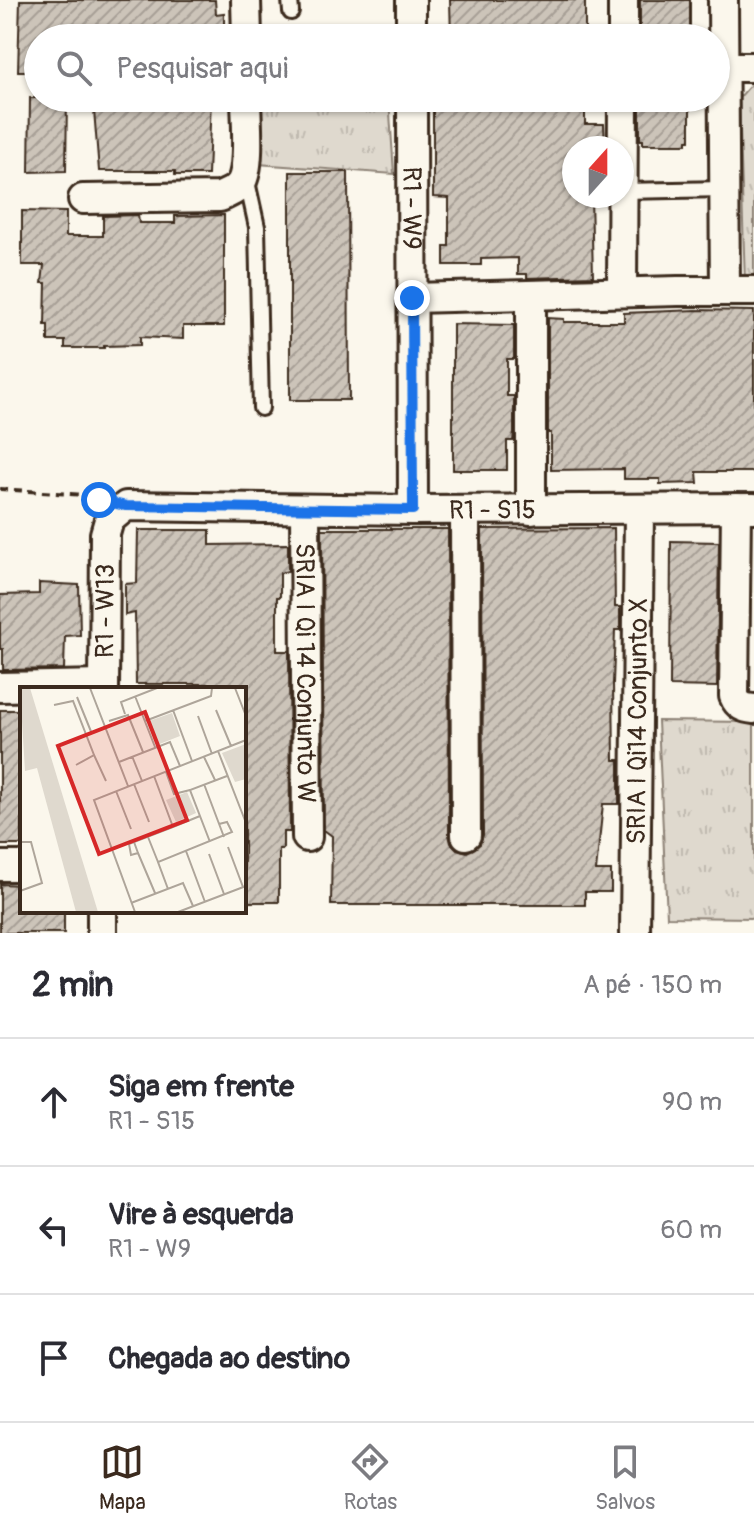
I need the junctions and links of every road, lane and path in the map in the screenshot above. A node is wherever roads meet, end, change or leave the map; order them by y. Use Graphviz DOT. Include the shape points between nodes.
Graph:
graph roads {
  1 [pos="246,0"];
  2 [pos="411,0"];
  3 [pos="623,0"];
  4 [pos="723,0"];
  5 [pos="247,24"];
  6 [pos="411,24"];
  7 [pos="623,24"];
  8 [pos="723,24"];
  9 [pos="730,67"];
  10 [pos="754,67"];
  11 [pos="246,112"];
  12 [pos="412,112"];
  13 [pos="623,112"];
  14 [pos="724,112"];
  15 [pos="623,136"];
  16 [pos="245,173"];
  17 [pos="725,189"];
  18 [pos="634,191"];
  19 [pos="83,199"];
  20 [pos="622,208"];
  21 [pos="725,291"];
  22 [pos="754,291"];
  23 [pos="622,292"];
  24 [pos="531,295"];
  25 [pos="412,298"];
  26 [pos="261,408"];
  27 [pos="0,489"];
  28 [pos="126,506"];
  29 [pos="745,508"];
  30 [pos="305,509"];
  31 [pos="413,510"];
  32 [pos="465,510"];
  33 [pos="531,510"];
  34 [pos="639,510"];
  35 [pos="0,687"];
  36 [pos="104,687"];
  37 [pos="754,709"];
  38 [pos="466,835"];
  39 [pos="307,837"];
  40 [pos="635,933"];
  1 -- 5 [label="street"];
  2 -- 6 [label="street"];
  3 -- 7 [label="street"];
  4 -- 8 [label="street"];
  9 -- 10 [label="street"];
  11 -- 16 [label="street"];
  12 -- 25 [label="street, R1 - W9"];
  13 -- 15 [label="street"];
  14 -- 17 [label="street"];
  16 -- 19 [label="street" via="240,184 220,197"];
  16 -- 26 [label="lane" via="257,227"];
  17 -- 18 [label="lane"];
  17 -- 21 [label="street"];
  20 -- 23 [label="street"];
  21 -- 22 [label="street"];
  21 -- 23 [label="street"];
  23 -- 24 [label="street"];
  24 -- 25 [label="street"];
  24 -- 33 [label="street"];
  25 -- 31 [label="street, R1 - W9"];
  27 -- 28 [label="path" via="85,495"];
  28 -- 30 [label="street, R1 - S15"];
  28 -- 36 [label="street, R1 - W13" via="109,520 105,534"];
  29 -- 34 [label="street, R1 - S15"];
  29 -- 37 [label="street" via="734,696 743,707"];
  30 -- 31 [label="street, R1 - S15"];
  30 -- 39 [label="street, SRIA I Qi 14 Conjunto W"];
  31 -- 32 [label="street, R1 - S15"];
  32 -- 33 [label="street, R1 - S15"];
  32 -- 38 [label="street"];
  33 -- 34 [label="street, R1 - S15"];
  34 -- 40 [label="street, SRIA I Qi14 Conjunto X"];
  35 -- 36 [label="street"];
}
